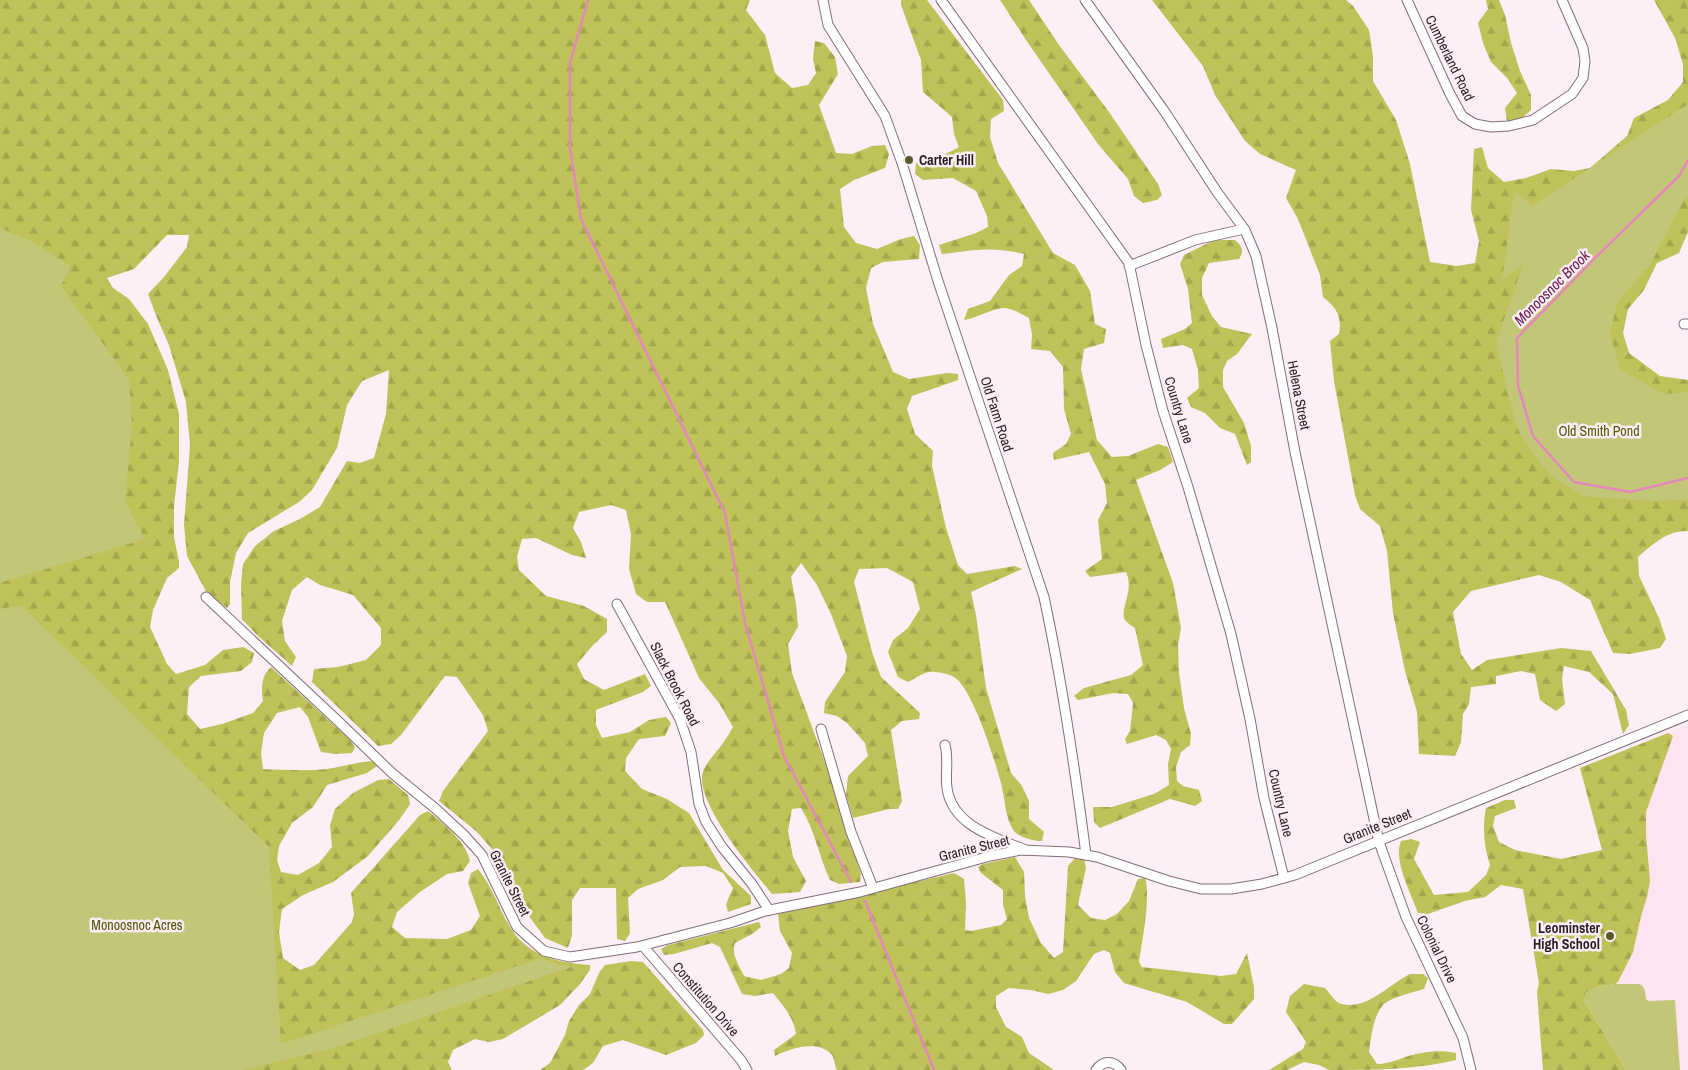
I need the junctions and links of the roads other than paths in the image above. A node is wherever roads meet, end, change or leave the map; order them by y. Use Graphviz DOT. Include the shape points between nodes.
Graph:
graph roads {
  1 [pos="823,0"];
  2 [pos="941,0"];
  3 [pos="1085,0"];
  4 [pos="1407,0"];
  5 [pos="1562,0"];
  6 [pos="1244,229"];
  7 [pos="1129,266"];
  8 [pos="206,597"];
  9 [pos="617,604"];
  10 [pos="1688,715"];
  11 [pos="821,729"];
  12 [pos="945,745"];
  13 [pos="1378,840"];
  14 [pos="1029,851"];
  15 [pos="1086,855"];
  16 [pos="1284,878"];
  17 [pos="873,888"];
  18 [pos="769,910"];
  19 [pos="643,946"];
  20 [pos="747,1070"];
  21 [pos="1096,1070"];
  22 [pos="1121,1070"];
  23 [pos="1471,1070"];
  1 -- 15 [label="street, Old Farm Road" via="828,25 884,116 902,163 1044,597 1077,782"];
  2 -- 7 [label="street, Country Lane"];
  3 -- 6 [label="street, Helena Street"];
  4 -- 5 [label="street, Cumberland Road" via="1462,116 1475,124 1491,127 1533,120 1572,94 1583,78 1583,48"];
  6 -- 7 [label="street" via="1195,240"];
  6 -- 13 [label="street, Helena Street" via="1256,256 1272,328 1295,452"];
  7 -- 16 [label="street, Country Lane" via="1163,412 1231,634 1264,798"];
  8 -- 19 [label="street, Granite Street" via="392,773 464,834 482,855 517,927 544,951 570,957"];
  9 -- 18 [label="street, Slack Brook Road" via="680,719 691,752 699,804 706,822"];
  10 -- 13 [label="street, Granite Street"];
  11 -- 17 [label="street" via="852,832"];
  12 -- 14 [label="street" via="947,790 955,810 986,834"];
  13 -- 16 [label="street, Granite Street"];
  13 -- 23 [label="street, Colonial Drive" via="1406,917 1462,1038"];
  14 -- 15 [label="street, Granite Street"];
  14 -- 17 [label="street, Granite Street" via="990,856"];
  15 -- 16 [label="street, Granite Street" via="1201,888 1231,889"];
  17 -- 18 [label="street, Granite Street"];
  18 -- 19 [label="street, Granite Street"];
  19 -- 20 [label="street, Constitution Drive"];
  21 -- 22 [label="street" via="1108,1062"];
}
